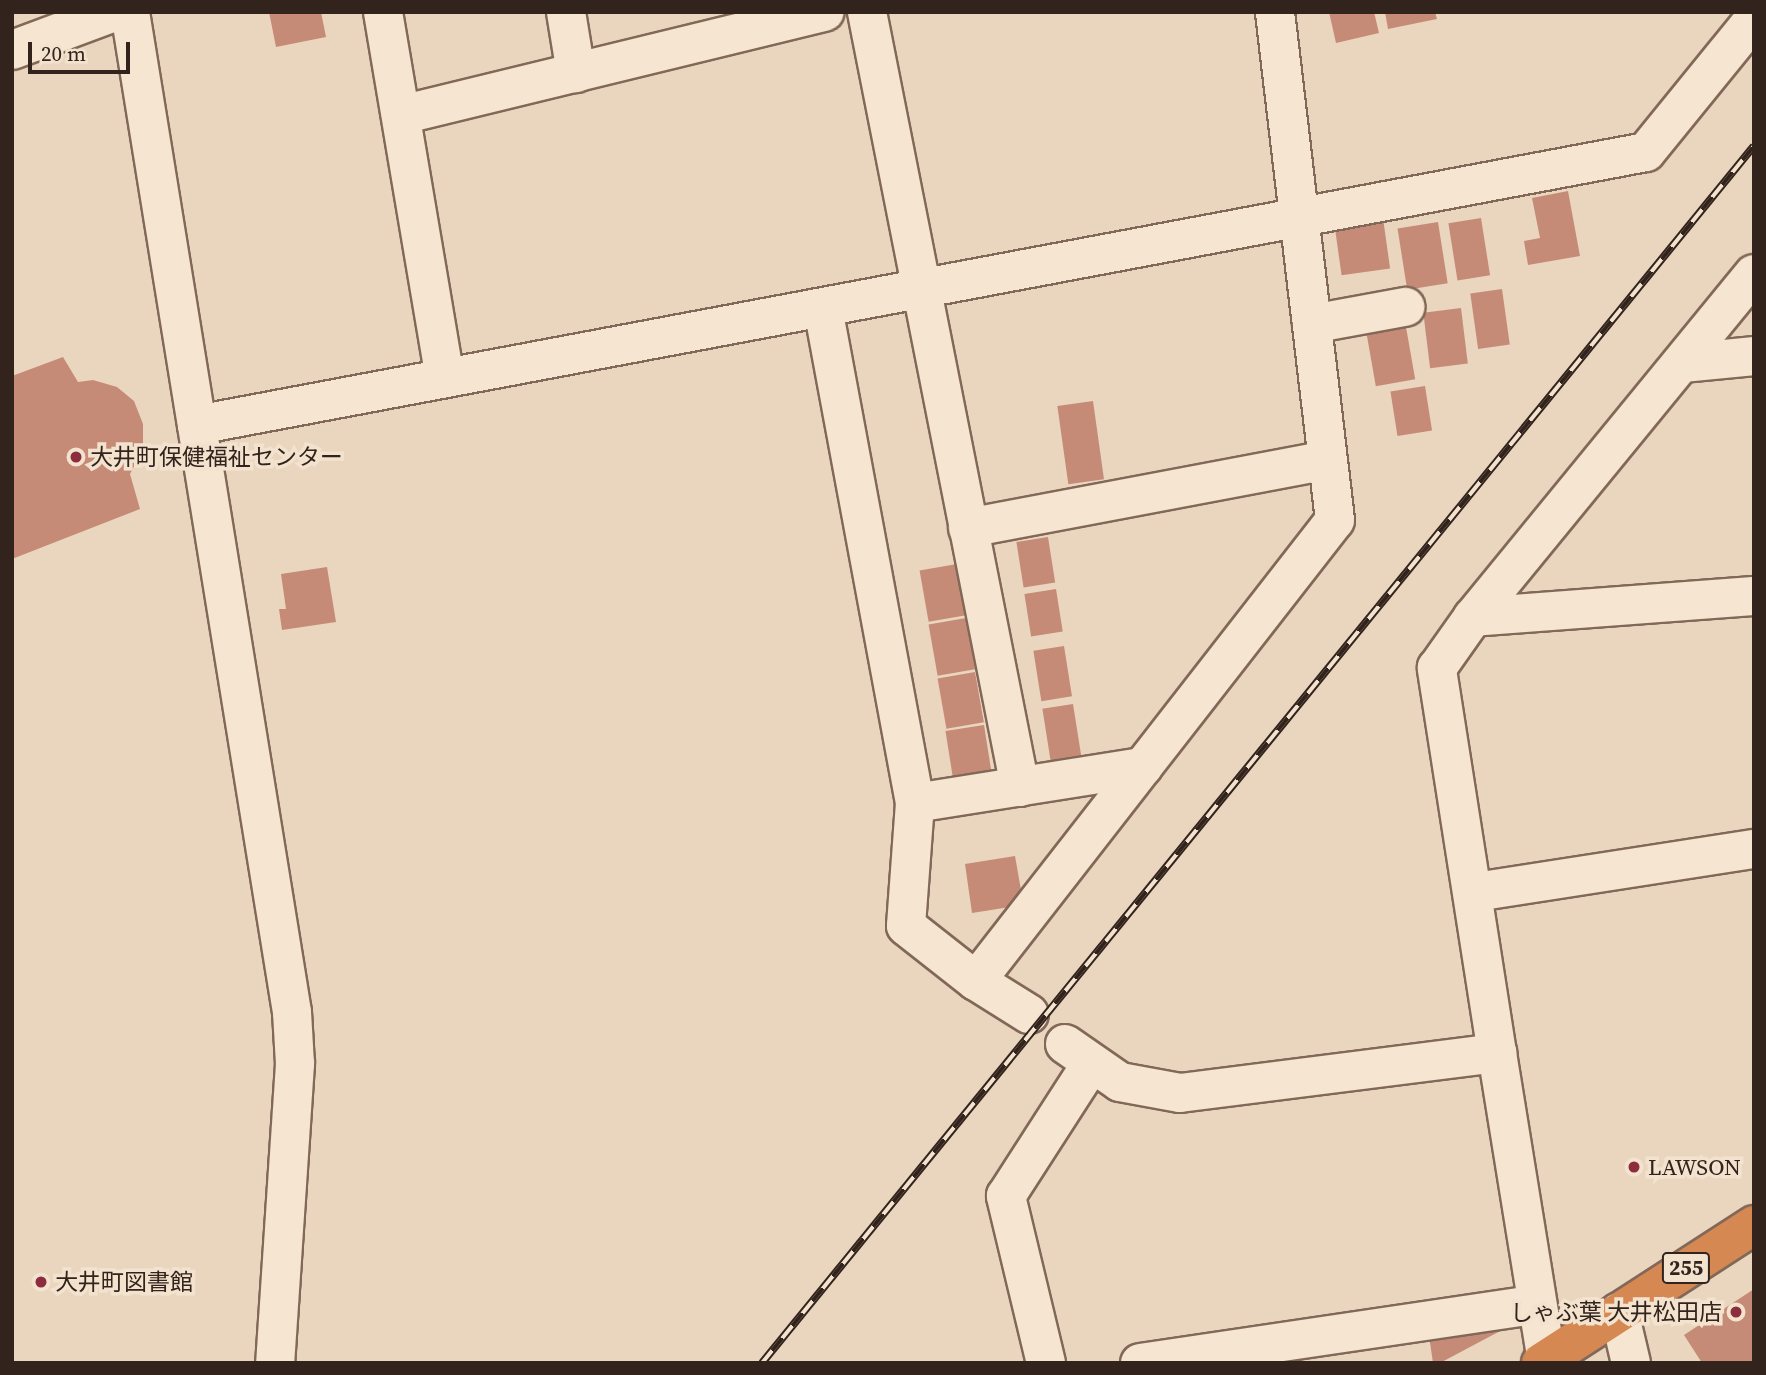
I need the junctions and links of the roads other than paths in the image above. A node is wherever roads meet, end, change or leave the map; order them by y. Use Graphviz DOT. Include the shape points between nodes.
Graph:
graph roads {
  1 [pos="114,12"];
  2 [pos="130,12"];
  3 [pos="383,12"];
  4 [pos="566,12"];
  5 [pos="825,12"];
  6 [pos="867,12"];
  7 [pos="1275,12"];
  8 [pos="1754,19"];
  9 [pos="12,50"];
  10 [pos="576,73"];
  11 [pos="401,115"];
  12 [pos="1300,219"];
  13 [pos="1754,274"];
  14 [pos="921,290"];
  15 [pos="1405,307"];
  16 [pos="823,308"];
  17 [pos="1312,324"];
  18 [pos="1754,356"];
  19 [pos="1683,363"];
  20 [pos="445,378"];
  21 [pos="197,425"];
  22 [pos="1328,460"];
  23 [pos="968,528"];
  24 [pos="1754,596"];
  25 [pos="1473,617"];
  26 [pos="1143,767"];
  27 [pos="1020,787"];
  28 [pos="915,803"];
  29 [pos="1754,849"];
  30 [pos="1475,892"];
  31 [pos="976,981"];
  32 [pos="1029,1014"];
  33 [pos="1497,1053"];
  34 [pos="1752,1230"];
  35 [pos="1535,1305"];
  36 [pos="1619,1312"];
  37 [pos="1545,1362"];
  38 [pos="275,1363"];
  39 [pos="1046,1363"];
  40 [pos="1140,1363"];
  41 [pos="1631,1363"];
  1 -- 9 [label="street"];
  2 -- 21 [label="street"];
  3 -- 11 [label="street"];
  4 -- 10 [label="street"];
  5 -- 10 [label="street"];
  6 -- 14 [label="street"];
  7 -- 12 [label="street"];
  8 -- 12 [label="street" via="1646,152"];
  10 -- 11 [label="street"];
  11 -- 20 [label="street"];
  12 -- 14 [label="street"];
  12 -- 17 [label="street"];
  13 -- 19 [label="street"];
  14 -- 16 [label="street"];
  14 -- 23 [label="street"];
  15 -- 17 [label="street"];
  16 -- 20 [label="street"];
  16 -- 28 [label="street"];
  17 -- 22 [label="street"];
  18 -- 19 [label="street"];
  19 -- 25 [label="street"];
  20 -- 21 [label="street"];
  21 -- 38 [label="street" via="292,1012 295,1064"];
  22 -- 23 [label="street"];
  22 -- 26 [label="street" via="1335,520"];
  23 -- 27 [label="street"];
  24 -- 25 [label="street"];
  25 -- 30 [label="street" via="1437,668"];
  26 -- 27 [label="street"];
  26 -- 31 [label="street"];
  27 -- 28 [label="street"];
  28 -- 31 [label="street" via="906,926"];
  29 -- 30 [label="street"];
  30 -- 33 [label="street"];
  31 -- 32 [label="street"];
  33 -- 35 [label="street"];
  33 -- 39 [label="street" via="1180,1093 1120,1082 1078,1054 1006,1196"];
  34 -- 36 [label="highway, 255"];
  35 -- 37 [label="street"];
  35 -- 40 [label="street"];
  36 -- 37 [label="highway, 255"];
  36 -- 41 [label="street"];
}
